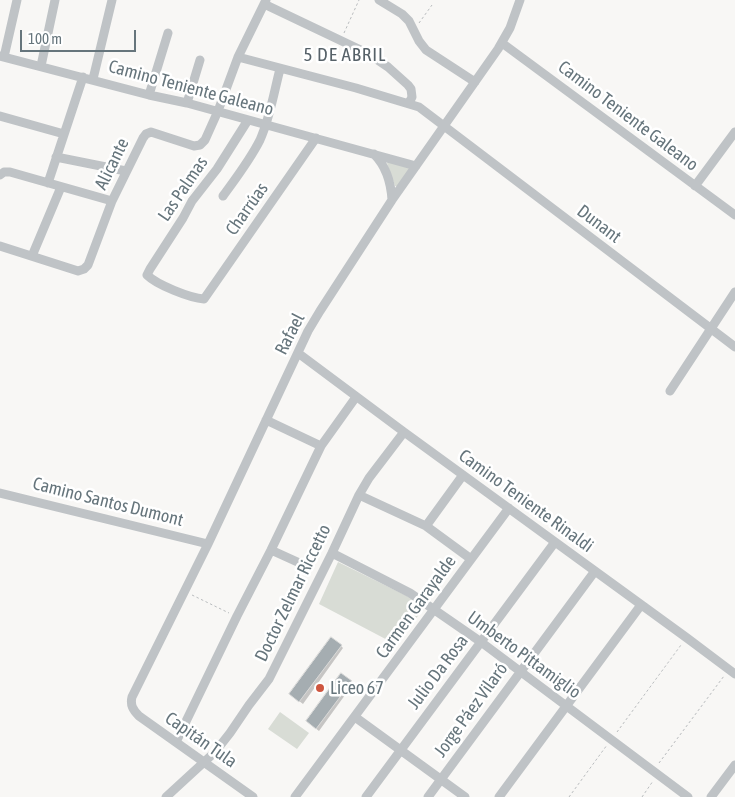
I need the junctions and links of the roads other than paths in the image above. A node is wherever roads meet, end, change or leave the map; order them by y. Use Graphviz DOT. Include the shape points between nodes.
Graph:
graph roads {
  1 [pos="17,0"];
  2 [pos="55,0"];
  3 [pos="112,0"];
  4 [pos="379,0"];
  5 [pos="520,0"];
  6 [pos="265,2"];
  7 [pos="168,33"];
  8 [pos="502,42"];
  9 [pos="2,56"];
  10 [pos="238,57"];
  11 [pos="200,60"];
  12 [pos="41,66"];
  13 [pos="280,69"];
  14 [pos="88,78"];
  15 [pos="475,82"];
  16 [pos="150,95"];
  17 [pos="187,103"];
  18 [pos="410,103"];
  19 [pos="218,111"];
  20 [pos="0,116"];
  21 [pos="248,120"];
  22 [pos="266,124"];
  23 [pos="444,127"];
  24 [pos="735,132"];
  25 [pos="64,134"];
  26 [pos="316,138"];
  27 [pos="374,154"];
  28 [pos="56,156"];
  29 [pos="416,166"];
  30 [pos="126,171"];
  31 [pos="2,174"];
  32 [pos="48,183"];
  33 [pos="61,186"];
  34 [pos="695,186"];
  35 [pos="223,196"];
  36 [pos="392,200"];
  37 [pos="112,201"];
  38 [pos="735,215"];
  39 [pos="0,246"];
  40 [pos="32,256"];
  41 [pos="735,292"];
  42 [pos="204,299"];
  43 [pos="710,328"];
  44 [pos="735,347"];
  45 [pos="298,353"];
  46 [pos="670,391"];
  47 [pos="356,397"];
  48 [pos="266,420"];
  49 [pos="404,432"];
  50 [pos="322,446"];
  51 [pos="463,475"];
  52 [pos="0,493"];
  53 [pos="359,495"];
  54 [pos="509,508"];
  55 [pos="426,526"];
  56 [pos="555,542"];
  57 [pos="208,544"];
  58 [pos="271,550"];
  59 [pos="332,553"];
  60 [pos="471,559"];
  61 [pos="304,565"];
  62 [pos="595,571"];
  63 [pos="641,605"];
  64 [pos="434,609"];
  65 [pos="481,642"];
  66 [pos="520,672"];
  67 [pos="732,672"];
  68 [pos="566,706"];
  69 [pos="132,707"];
  70 [pos="355,717"];
  71 [pos="176,742"];
  72 [pos="400,750"];
  73 [pos="204,762"];
  74 [pos="735,765"];
  75 [pos="441,780"];
  76 [pos="166,797"];
  77 [pos="253,797"];
  78 [pos="296,797"];
  79 [pos="366,797"];
  80 [pos="428,797"];
  81 [pos="465,797"];
  82 [pos="499,797"];
  83 [pos="688,797"];
  84 [pos="711,797"];
  1 -- 9 [label="street"];
  2 -- 12 [label="street"];
  3 -- 14 [label="street"];
  4 -- 15 [label="street" via="409,21 426,50"];
  5 -- 8 [label="street, Rafael"];
  6 -- 10 [label="street"];
  6 -- 18 [label="street" via="382,63 408,85 412,92"];
  7 -- 16 [label="street"];
  8 -- 15 [label="street, Rafael"];
  8 -- 34 [label="street, Camino Teniente Galeano"];
  9 -- 12 [label="street, Camino Teniente Galeano"];
  10 -- 13 [label="street, Dunant"];
  10 -- 19 [label="street"];
  11 -- 17 [label="street"];
  12 -- 14 [label="street, Camino Teniente Galeano"];
  13 -- 18 [label="street, Dunant"];
  13 -- 22 [label="street"];
  14 -- 16 [label="street, Camino Teniente Galeano"];
  14 -- 25 [label="street"];
  15 -- 23 [label="street, Rafael"];
  16 -- 17 [label="street, Camino Teniente Galeano"];
  17 -- 19 [label="street, Camino Teniente Galeano"];
  18 -- 23 [label="street, Dunant"];
  19 -- 21 [label="street, Camino Teniente Galeano"];
  19 -- 30 [label="street, Alicante" via="200,145 194,146 151,132 146,134"];
  20 -- 25 [label="street"];
  21 -- 22 [label="street, Camino Teniente Galeano"];
  21 -- 42 [label="street, Las Palmas" via="192,201 147,275 176,291"];
  22 -- 26 [label="street, Camino Teniente Galeano"];
  22 -- 35 [label="street" via="251,156"];
  23 -- 29 [label="street, Rafael"];
  23 -- 43 [label="street, Dunant"];
  24 -- 34 [label="street"];
  25 -- 28 [label="street"];
  26 -- 27 [label="street, Camino Teniente Galeano"];
  26 -- 42 [label="street, Charrúas"];
  27 -- 29 [label="street, Camino Teniente Galeano"];
  27 -- 36 [label="street" via="387,174"];
  28 -- 30 [label="street"];
  28 -- 32 [label="street"];
  29 -- 36 [label="street, Rafael"];
  30 -- 37 [label="street, Alicante"];
  31 -- 32 [label="street" via="10,172"];
  32 -- 33 [label="street"];
  33 -- 37 [label="street"];
  33 -- 40 [label="street"];
  34 -- 38 [label="street, Camino Teniente Galeano"];
  36 -- 45 [label="street, Rafael" via="320,311"];
  37 -- 40 [label="street, Alicante" via="84,270 78,271"];
  39 -- 40 [label="street"];
  41 -- 43 [label="street"];
  43 -- 44 [label="street, Dunant"];
  43 -- 46 [label="street"];
  45 -- 47 [label="street, Camino Teniente Rinaldi"];
  45 -- 48 [label="street, Rafael"];
  47 -- 49 [label="street, Camino Teniente Rinaldi"];
  47 -- 50 [label="street"];
  48 -- 50 [label="street"];
  48 -- 57 [label="street, Rafael"];
  49 -- 51 [label="street, Camino Teniente Rinaldi"];
  49 -- 53 [label="street, Doctor Zelmar Riccetto"];
  50 -- 58 [label="street"];
  51 -- 54 [label="street, Camino Teniente Rinaldi"];
  51 -- 55 [label="street"];
  52 -- 57 [label="street, Camino Santos Dumont"];
  53 -- 55 [label="street"];
  53 -- 59 [label="street, Doctor Zelmar Riccetto"];
  54 -- 56 [label="street, Camino Teniente Rinaldi"];
  54 -- 60 [label="street, Carmen Garayalde"];
  55 -- 60 [label="street"];
  56 -- 62 [label="street, Camino Teniente Rinaldi"];
  56 -- 65 [label="street, Julio Da Rosa"];
  57 -- 69 [label="street, Rafael" via="132,697"];
  58 -- 61 [label="street"];
  58 -- 71 [label="street"];
  59 -- 64 [label="street, Umberto Pittamiglio"];
  59 -- 73 [label="street, Doctor Zelmar Riccetto" via="269,679 230,733"];
  60 -- 64 [label="street, Carmen Garayalde"];
  62 -- 63 [label="street, Camino Teniente Rinaldi"];
  62 -- 66 [label="street, Jorge Páez Vilaró"];
  63 -- 67 [label="street, Camino Teniente Rinaldi"];
  63 -- 68 [label="street"];
  64 -- 65 [label="street, Umberto Pittamiglio"];
  64 -- 70 [label="street, Carmen Garayalde"];
  65 -- 66 [label="street, Umberto Pittamiglio"];
  65 -- 72 [label="street, Julio Da Rosa"];
  66 -- 68 [label="street, Umberto Pittamiglio"];
  66 -- 75 [label="street, Jorge Páez Vilaró"];
  68 -- 82 [label="street"];
  68 -- 83 [label="street, Umberto Pittamiglio"];
  69 -- 71 [label="street, Capitán Tula" via="138,716"];
  70 -- 72 [label="street"];
  70 -- 78 [label="street, Carmen Garayalde"];
  71 -- 73 [label="street, Capitán Tula"];
  72 -- 75 [label="street"];
  72 -- 79 [label="street, Julio Da Rosa"];
  73 -- 76 [label="street"];
  73 -- 77 [label="street, Capitán Tula"];
  74 -- 84 [label="street"];
  75 -- 80 [label="street, Jorge Páez Vilaró"];
  75 -- 81 [label="street"];
}
